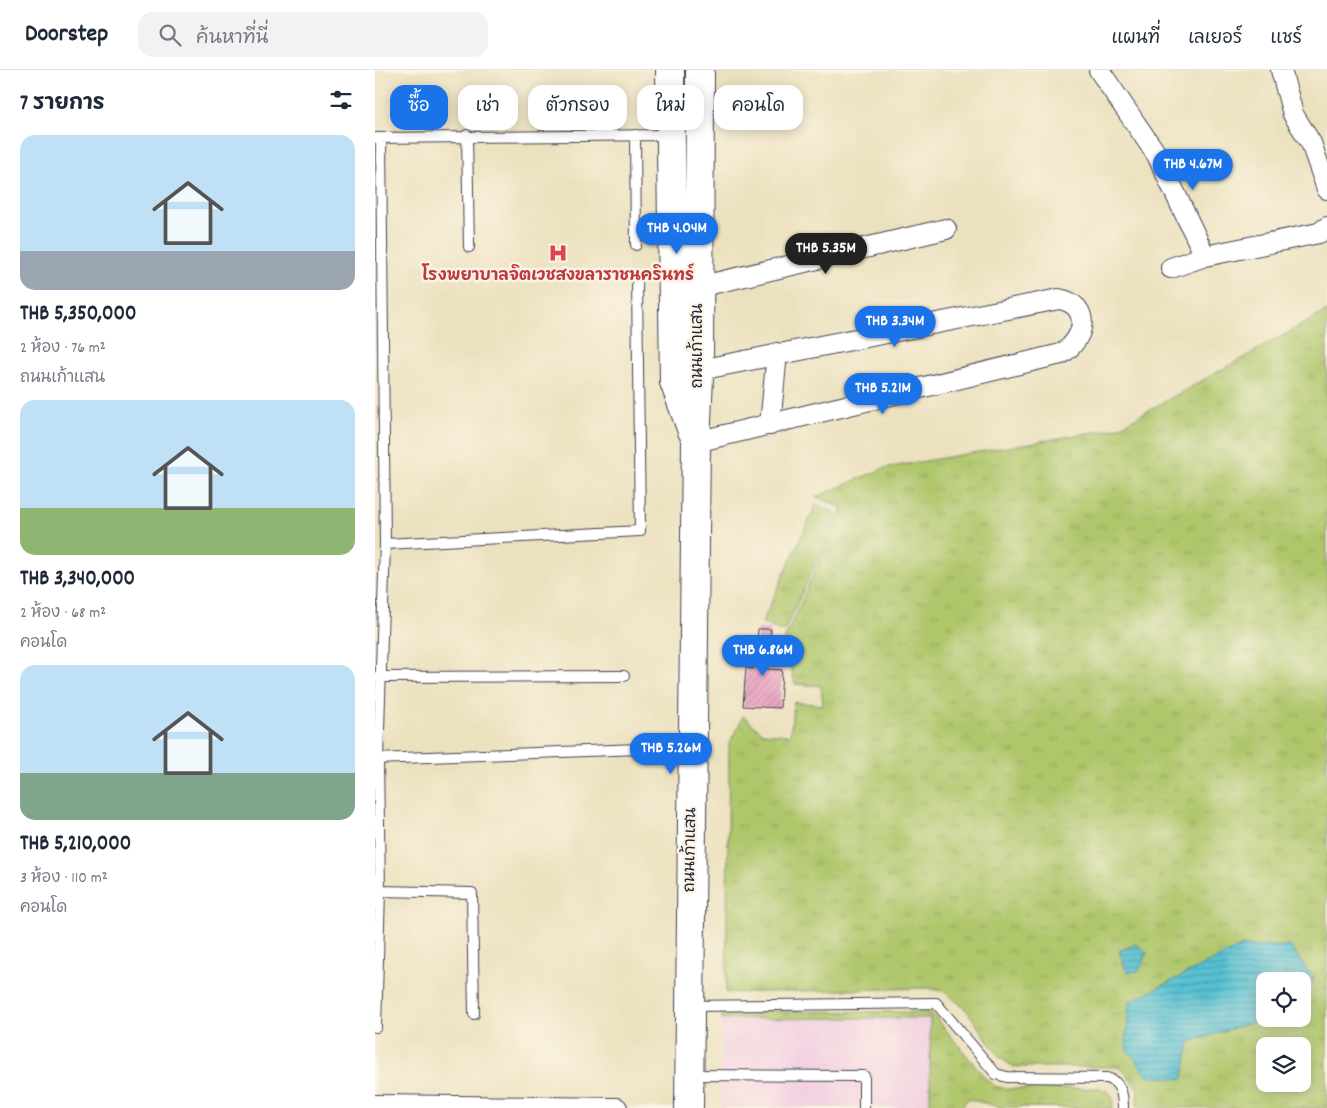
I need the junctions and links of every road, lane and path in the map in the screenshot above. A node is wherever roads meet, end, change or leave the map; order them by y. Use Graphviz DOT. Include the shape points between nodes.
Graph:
graph roads {
  1 [pos="670,70"];
  2 [pos="700,70"];
  3 [pos="1099,70"];
  4 [pos="1281,70"];
  5 [pos="635,135"];
  6 [pos="671,135"];
  7 [pos="467,136"];
  8 [pos="378,138"];
  9 [pos="1327,189"];
  10 [pos="1327,227"];
  11 [pos="947,229"];
  12 [pos="636,245"];
  13 [pos="469,247"];
  14 [pos="1205,256"];
  15 [pos="1171,268"];
  16 [pos="637,282"];
  17 [pos="698,287"];
  18 [pos="378,340"];
  19 [pos="777,353"];
  20 [pos="699,370"];
  21 [pos="770,425"];
  22 [pos="696,442"];
  23 [pos="385,544"];
  24 [pos="624,676"];
  25 [pos="379,677"];
  26 [pos="692,747"];
  27 [pos="377,759"];
  28 [pos="381,891"];
  29 [pos="690,1006"];
  30 [pos="474,1014"];
  31 [pos="376,1028"];
  32 [pos="689,1075"];
  33 [pos="382,1106"];
  34 [pos="514,1107"];
  35 [pos="617,1108"];
  36 [pos="689,1108"];
  37 [pos="864,1108"];
  38 [pos="1123,1108"];
  1 -- 6 [label="main road, ถนนเก้าแสน"];
  2 -- 17 [label="main road, ถนนเก้าแสน"];
  3 -- 14 [label="street" via="1157,155"];
  4 -- 9 [label="street" via="1293,114 1311,143"];
  5 -- 6 [label="lane"];
  5 -- 7 [label="lane"];
  5 -- 12 [label="lane"];
  6 -- 22 [label="main road, ถนนเก้าแสน" via="674,382"];
  7 -- 8 [label="lane"];
  7 -- 13 [label="lane"];
  8 -- 18 [label="lane"];
  10 -- 14 [label="street" via="1319,233"];
  11 -- 17 [label="street"];
  14 -- 15 [label="street"];
  16 -- 23 [label="lane" via="640,531"];
  17 -- 20 [label="main road, ถนนเก้าแสน"];
  18 -- 23 [label="lane"];
  19 -- 20 [label="street"];
  19 -- 21 [label="street"];
  19 -- 21 [label="street" via="1059,299 1073,304 1082,326 1077,338 1061,354"];
  20 -- 22 [label="main road, ถนนเก้าแสน"];
  21 -- 22 [label="street"];
  22 -- 26 [label="main road, ถนนเก้าแสน"];
  23 -- 25 [label="lane"];
  24 -- 25 [label="lane"];
  25 -- 27 [label="lane"];
  26 -- 27 [label="lane"];
  26 -- 29 [label="main road, ถนนเก้าแสน"];
  27 -- 28 [label="lane"];
  28 -- 30 [label="lane" via="472,892"];
  28 -- 31 [label="lane"];
  29 -- 32 [label="main road, ถนนเก้าแสน"];
  29 -- 38 [label="lane" via="936,1003 996,1074 1007,1078 1107,1078 1121,1088"];
  32 -- 36 [label="main road, ถนนเก้าแสน"];
  32 -- 37 [label="lane" via="864,1076"];
  33 -- 34 [label="street"];
  34 -- 35 [label="street"];
}
